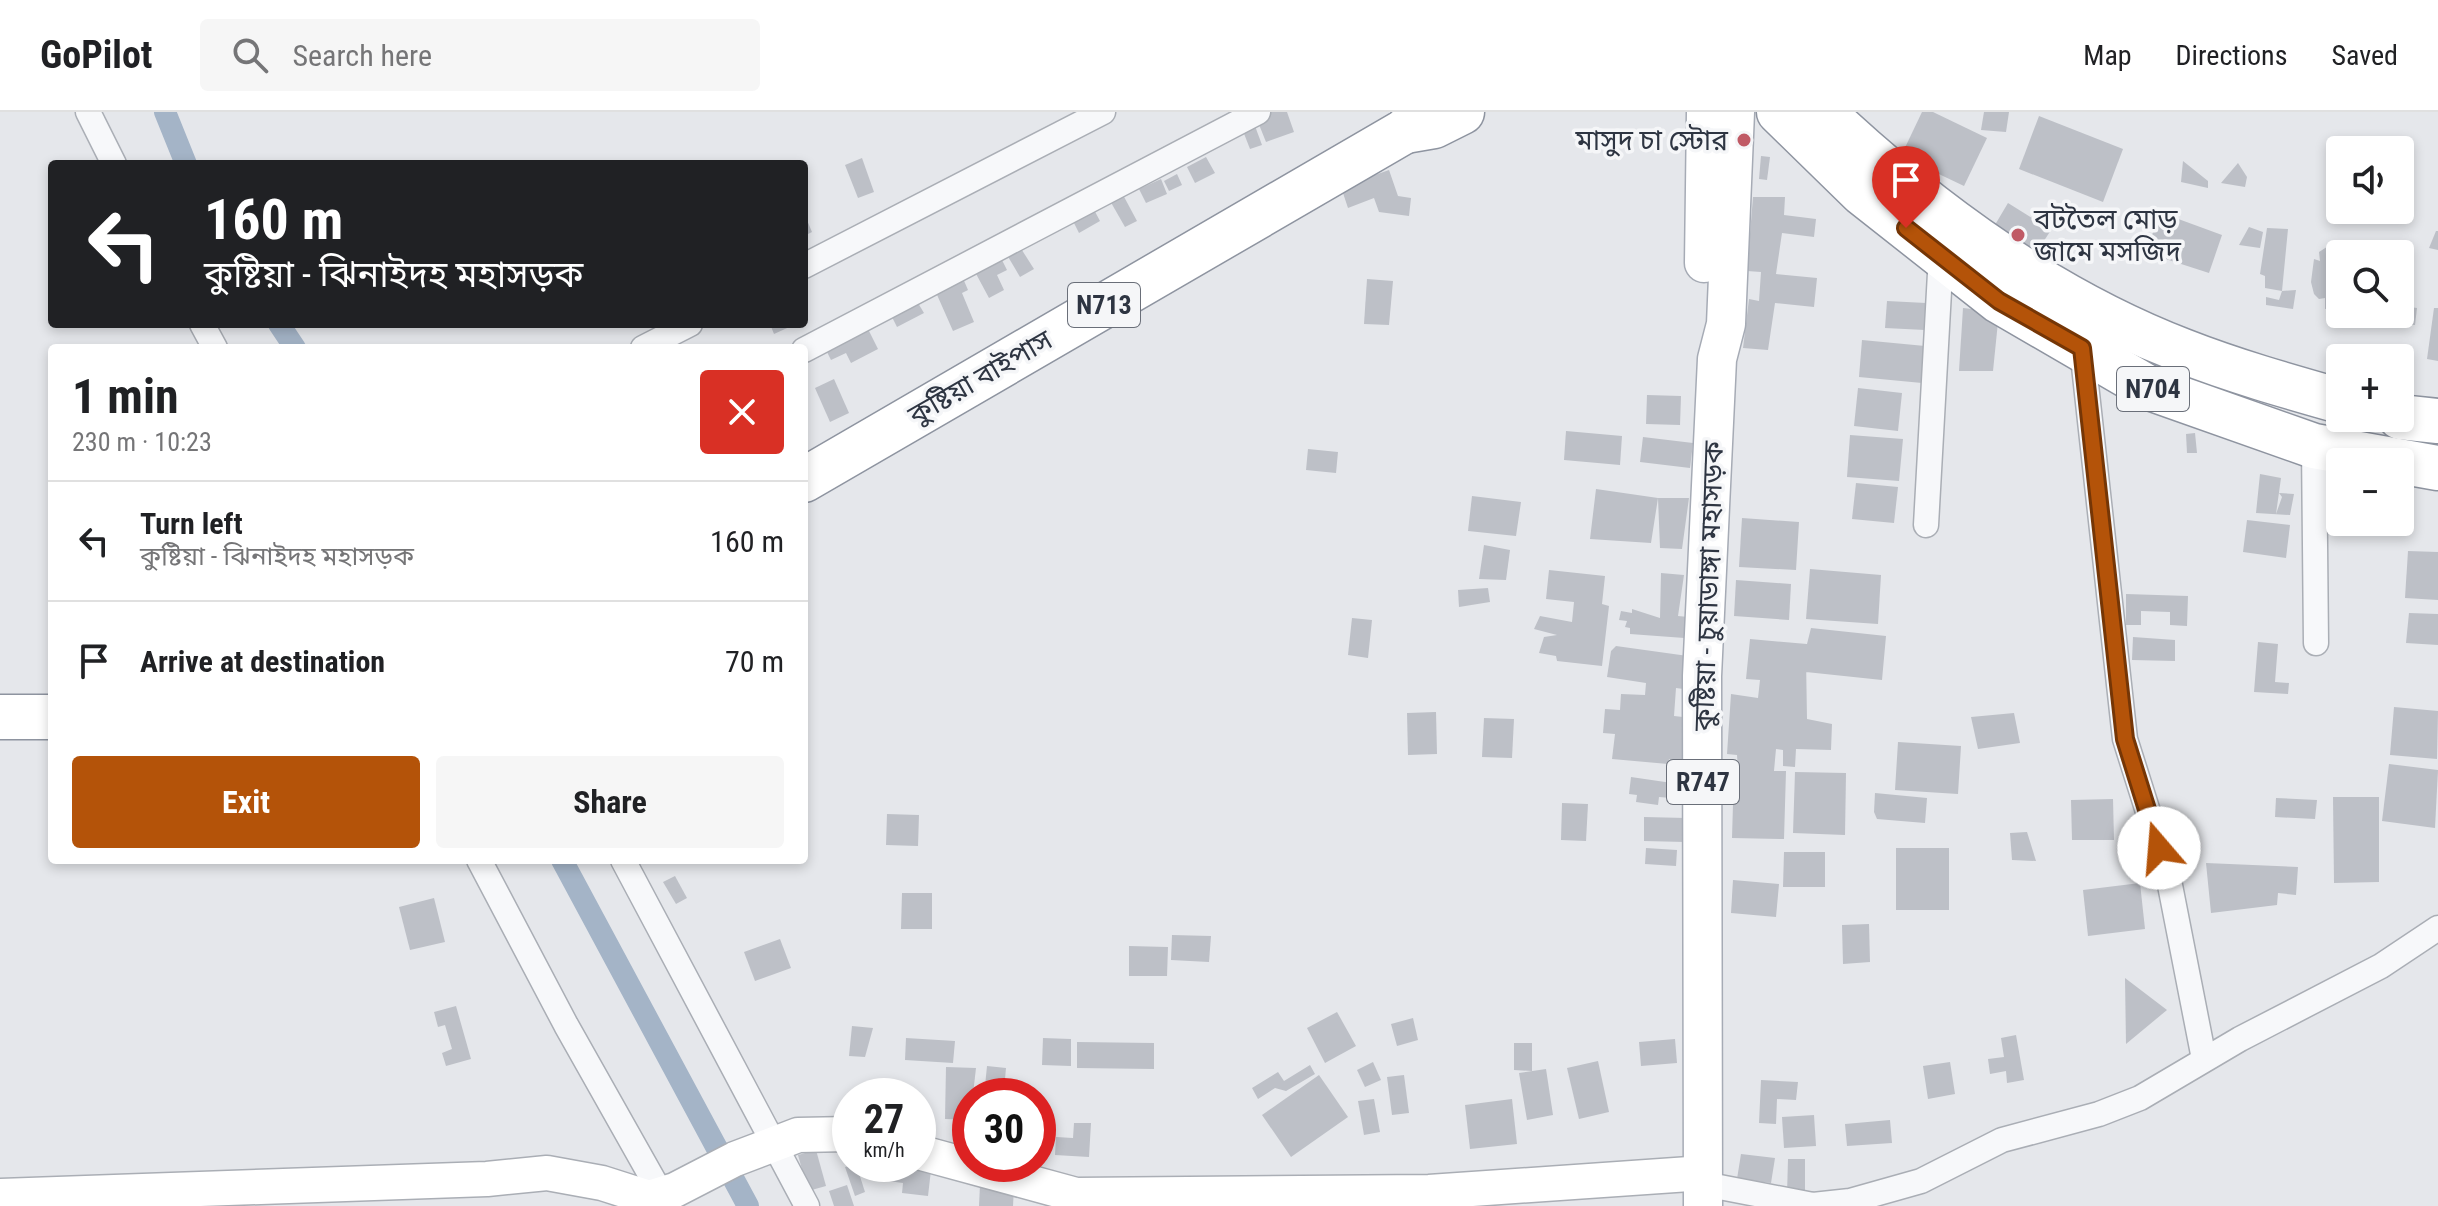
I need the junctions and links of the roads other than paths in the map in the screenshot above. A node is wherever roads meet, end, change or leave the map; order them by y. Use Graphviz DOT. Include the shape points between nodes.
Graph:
graph roads {
  1 [pos="88,112"];
  2 [pos="1103,112"];
  3 [pos="1258,112"];
  4 [pos="1462,112"];
  5 [pos="1706,112"];
  6 [pos="1735,112"];
  7 [pos="1779,112"];
  8 [pos="1823,112"];
  9 [pos="1414,121"];
  10 [pos="112,160"];
  11 [pos="1941,255"];
  12 [pos="808,264"];
  13 [pos="682,328"];
  14 [pos="651,344"];
  15 [pos="808,348"];
  16 [pos="2082,348"];
  17 [pos="1717,359"];
  18 [pos="2326,397"];
  19 [pos="2414,418"];
  20 [pos="2438,421"];
  21 [pos="2314,446"];
  22 [pos="2438,468"];
  23 [pos="808,478"];
  24 [pos="1926,525"];
  25 [pos="2316,643"];
  26 [pos="0,717"];
  27 [pos="48,717"];
  28 [pos="481,864"];
  29 [pos="625,864"];
  30 [pos="2438,928"];
  31 [pos="2204,1059"];
  32 [pos="832,1134"];
  33 [pos="775,1144"];
  34 [pos="936,1157"];
  35 [pos="1703,1188"];
  36 [pos="0,1196"];
  37 [pos="668,1197"];
  38 [pos="807,1206"];
  1 -- 10 [label="street"];
  2 -- 12 [label="street"];
  3 -- 15 [label="street"];
  4 -- 9 [label="highway, কুষ্টিয়া বাইপাস / N713" via="1434,126"];
  5 -- 17 [label="main road" via="1703,318"];
  6 -- 17 [label="main road, কুষ্টিয়া - চুয়াডাঙ্গা মহাসড়ক / R747" via="1726,324"];
  7 -- 11 [label="highway, N704" via="1862,193"];
  8 -- 18 [label="highway, N704" via="1877,162 1974,237 2082,304 2182,351"];
  9 -- 23 [label="highway, কুষ্টিয়া বাইপাস / N713"];
  11 -- 16 [label="highway, N704" via="1999,301"];
  11 -- 24 [label="street"];
  13 -- 14 [label="street"];
  16 -- 21 [label="highway, N704" via="2147,387"];
  16 -- 31 [label="street" via="2125,739 2168,875"];
  17 -- 35 [label="main road, কুষ্টিয়া - চুয়াডাঙ্গা মহাসড়ক / R747" via="1702,676"];
  19 -- 20 [label="highway"];
  21 -- 22 [label="highway, N704"];
  21 -- 25 [label="street"];
  26 -- 27 [label="highway"];
  28 -- 37 [label="street" via="566,1025"];
  29 -- 33 [label="street"];
  30 -- 31 [label="street" via="2381,966"];
  31 -- 35 [label="street" via="2140,1098 2002,1140 1921,1181 1874,1195 1813,1205"];
  32 -- 33 [label="main road" via="798,1135"];
  33 -- 37 [label="main road" via="735,1159"];
  33 -- 38 [label="street"];
  34 -- 35 [label="main road" via="1076,1195"];
  36 -- 37 [label="main road" via="547,1173 633,1195"];
}
